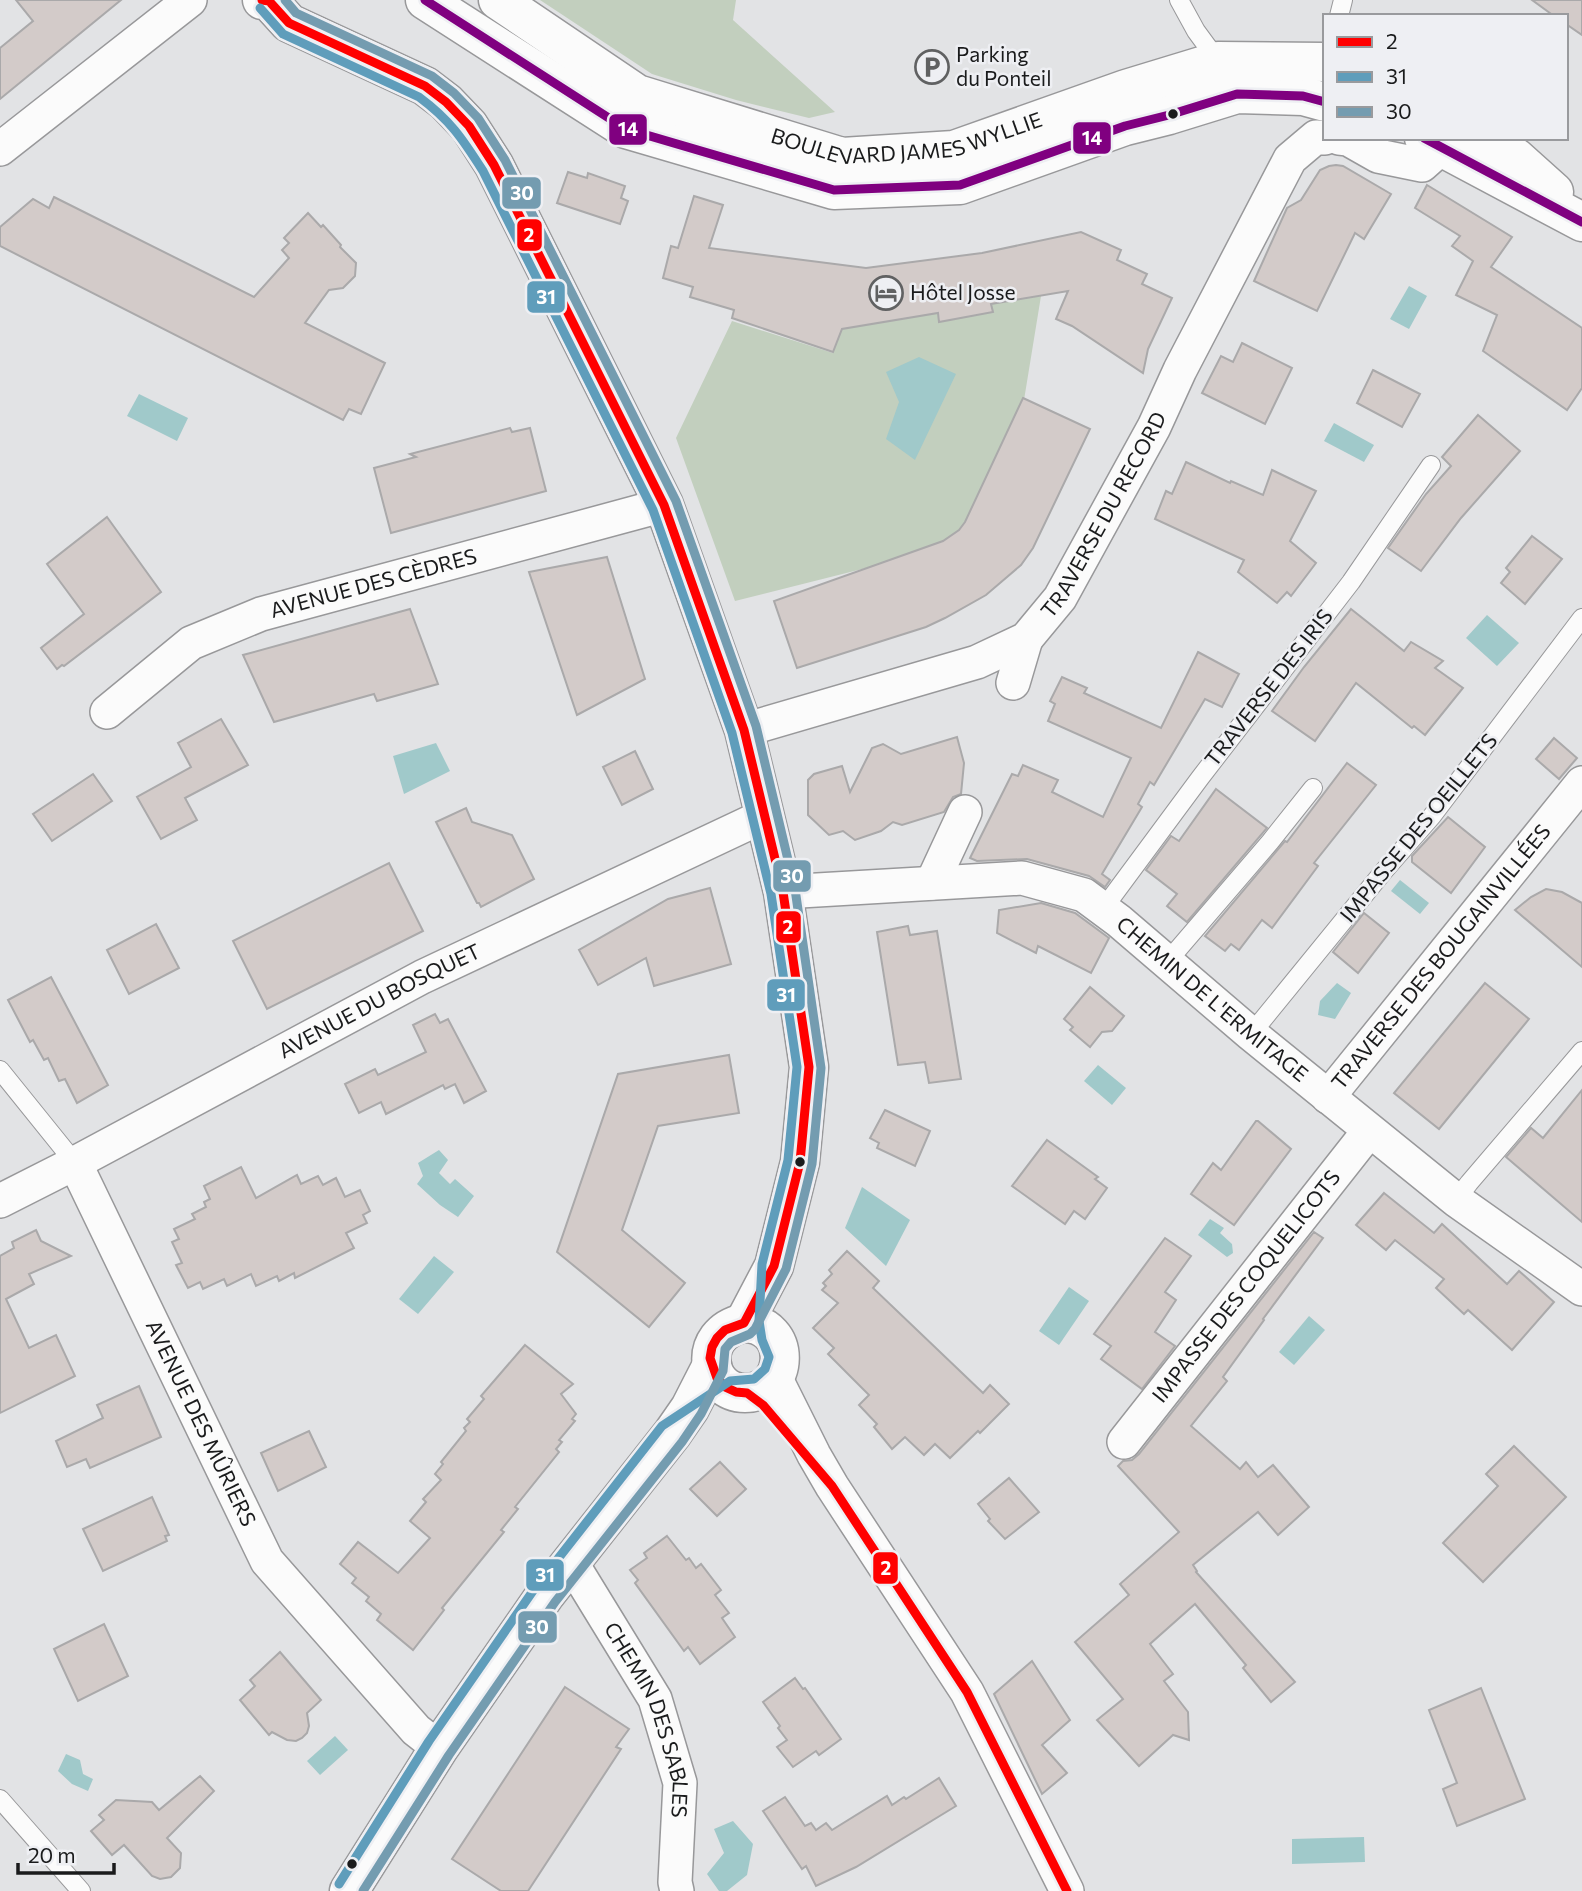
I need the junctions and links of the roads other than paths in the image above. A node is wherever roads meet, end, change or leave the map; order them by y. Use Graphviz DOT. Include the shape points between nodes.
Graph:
graph roads {
  1 [pos="190,0"];
  2 [pos="267,0"];
  3 [pos="425,0"];
  4 [pos="498,0"];
  5 [pos="1179,0"];
  6 [pos="1218,61"];
  7 [pos="1323,62"];
  8 [pos="1321,90"];
  9 [pos="1126,107"];
  10 [pos="1323,138"];
  11 [pos="721,139"];
  12 [pos="1350,140"];
  13 [pos="1488,140"];
  14 [pos="1433,143"];
  15 [pos="0,149"];
  16 [pos="1582,219"];
  17 [pos="1431,465"];
  18 [pos="664,505"];
  19 [pos="1582,618"];
  20 [pos="1026,639"];
  21 [pos="1013,683"];
  22 [pos="107,712"];
  23 [pos="744,730"];
  24 [pos="1582,783"];
  25 [pos="1313,788"];
  26 [pos="965,812"];
  27 [pos="766,815"];
  28 [pos="932,883"];
  29 [pos="783,892"];
  30 [pos="1103,909"];
  31 [pos="1167,962"];
  32 [pos="1251,1034"];
  33 [pos="1582,1051"];
  34 [pos="0,1070"];
  35 [pos="1328,1097"];
  36 [pos="1369,1131"];
  37 [pos="75,1163"];
  38 [pos="0,1200"];
  39 [pos="1456,1200"];
  40 [pos="1582,1289"];
  41 [pos="759,1330"];
  42 [pos="742,1382"];
  43 [pos="1124,1442"];
  44 [pos="571,1562"];
  45 [pos="439,1748"];
  46 [pos="0,1799"];
  47 [pos="80,1891"];
  48 [pos="349,1891"];
  49 [pos="677,1891"];
  50 [pos="1067,1891"];
  1 -- 15 [label="street"];
  2 -- 18 [label="street" via="289,23 425,86 468,126 500,177"];
  3 -- 11 [label="street, BOULEVARD JAMES WYLLIE" via="626,129"];
  4 -- 11 [label="street, BOULEVARD JAMES WYLLIE" via="637,94"];
  5 -- 6 [label="lane"];
  6 -- 7 [label="street, BOULEVARD JAMES WYLLIE"];
  6 -- 9 [label="street, BOULEVARD JAMES WYLLIE"];
  8 -- 9 [label="street, BOULEVARD JAMES WYLLIE" via="1303,96 1237,94 1169,116"];
  9 -- 11 [label="street, BOULEVARD JAMES WYLLIE" via="960,185 893,171 834,190"];
  10 -- 20 [label="street, TRAVERSE DU RECORD" via="1316,137 1290,159 1060,598"];
  12 -- 14 [label="street" via="1378,156 1422,165"];
  13 -- 16 [label="street" via="1515,157"];
  14 -- 16 [label="street"];
  17 -- 30 [label="lane, TRAVERSE DES IRIS" via="1350,582"];
  18 -- 22 [label="street, AVENUE DES CÈDRES" via="261,614 191,643"];
  18 -- 23 [label="street"];
  19 -- 32 [label="lane, IMPASSE DES OEILLETS" via="1432,816"];
  20 -- 21 [label="street"];
  20 -- 23 [label="street, TRAVERSE DU RECORD" via="977,662"];
  23 -- 27 [label="street"];
  24 -- 35 [label="street, TRAVERSE DES BOUGAINVILLÉES"];
  25 -- 31 [label="lane"];
  26 -- 28 [label="street"];
  27 -- 29 [label="street"];
  27 -- 37 [label="street, AVENUE DU BOSQUET" via="422,977"];
  28 -- 29 [label="street, CHEMIN DE L'ERMITAGE"];
  28 -- 30 [label="street, CHEMIN DE L'ERMITAGE" via="1022,878 1084,895"];
  29 -- 41 [label="street" via="809,1067 800,1162 774,1266 771,1320"];
  30 -- 31 [label="street, CHEMIN DE L'ERMITAGE"];
  31 -- 32 [label="street, CHEMIN DE L'ERMITAGE"];
  32 -- 35 [label="street, CHEMIN DE L'ERMITAGE"];
  33 -- 39 [label="lane"];
  34 -- 37 [label="lane, AVENUE DES MÛRIERS"];
  35 -- 36 [label="street, CHEMIN DE L'ERMITAGE"];
  36 -- 39 [label="street, CHEMIN DE L'ERMITAGE"];
  36 -- 43 [label="street, IMPASSE DES COQUELICOTS"];
  37 -- 38 [label="street, AVENUE DU BOSQUET"];
  37 -- 45 [label="street, AVENUE DES MÛRIERS" via="267,1561 416,1730"];
  39 -- 40 [label="street, CHEMIN DE L'ERMITAGE"];
  41 -- 42 [label="street" via="779,1346 780,1367"];
  41 -- 42 [label="street" via="725,1330 712,1347 710,1358"];
  42 -- 44 [label="street" via="672,1434"];
  42 -- 50 [label="street" via="793,1414 832,1486 967,1692"];
  44 -- 45 [label="street"];
  44 -- 49 [label="street, CHEMIN DES SABLES" via="655,1699 680,1783"];
  45 -- 48 [label="street"];
  46 -- 47 [label="lane"];
}
